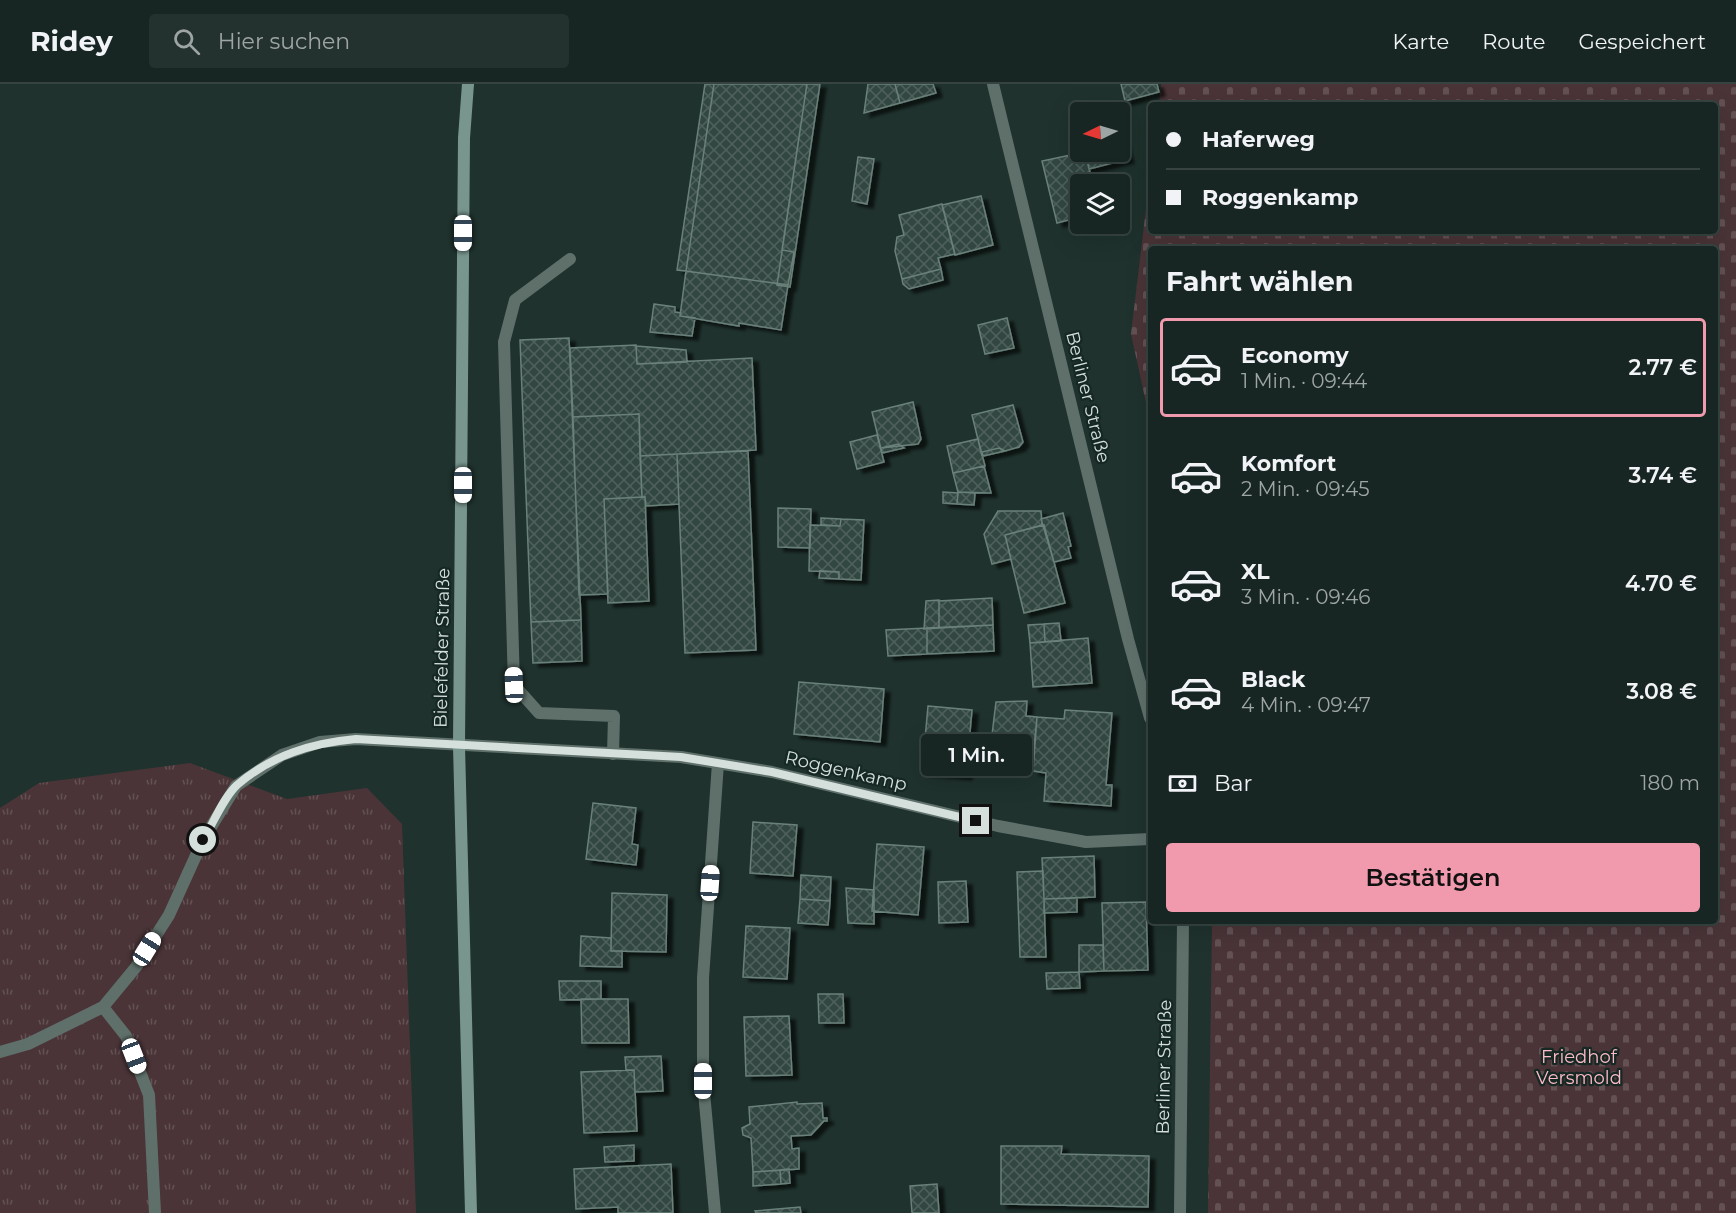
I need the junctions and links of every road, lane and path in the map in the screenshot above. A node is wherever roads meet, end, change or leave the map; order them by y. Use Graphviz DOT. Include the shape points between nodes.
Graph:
graph roads {
  1 [pos="468,84"];
  2 [pos="993,84"];
  3 [pos="570,258"];
  4 [pos="1148,711"];
  5 [pos="459,746"];
  6 [pos="613,754"];
  7 [pos="718,763"];
  8 [pos="1148,839"];
  9 [pos="1183,924"];
  10 [pos="103,1007"];
  11 [pos="0,1052"];
  12 [pos="155,1213"];
  13 [pos="471,1213"];
  14 [pos="715,1213"];
  15 [pos="1180,1213"];
  1 -- 5 [label="main road, Bielefelder Straße" via="464,138"];
  2 -- 4 [label="street, Berliner Straße"];
  3 -- 6 [label="street" via="515,300 504,342 514,685 539,713 614,716"];
  5 -- 6 [label="street, Roggenkamp"];
  5 -- 10 [label="street, Roggenkamp" via="356,739 320,742 282,755 236,786 203,840 169,915 136,967"];
  5 -- 13 [label="main road, Bielefelder Straße"];
  6 -- 7 [label="street, Roggenkamp"];
  7 -- 8 [label="street, Roggenkamp" via="1075,840"];
  7 -- 14 [label="street" via="703,978 703,1081"];
  9 -- 15 [label="street, Berliner Straße"];
  10 -- 11 [label="street" via="28,1044"];
  10 -- 12 [label="street" via="126,1036 149,1095"];
}
